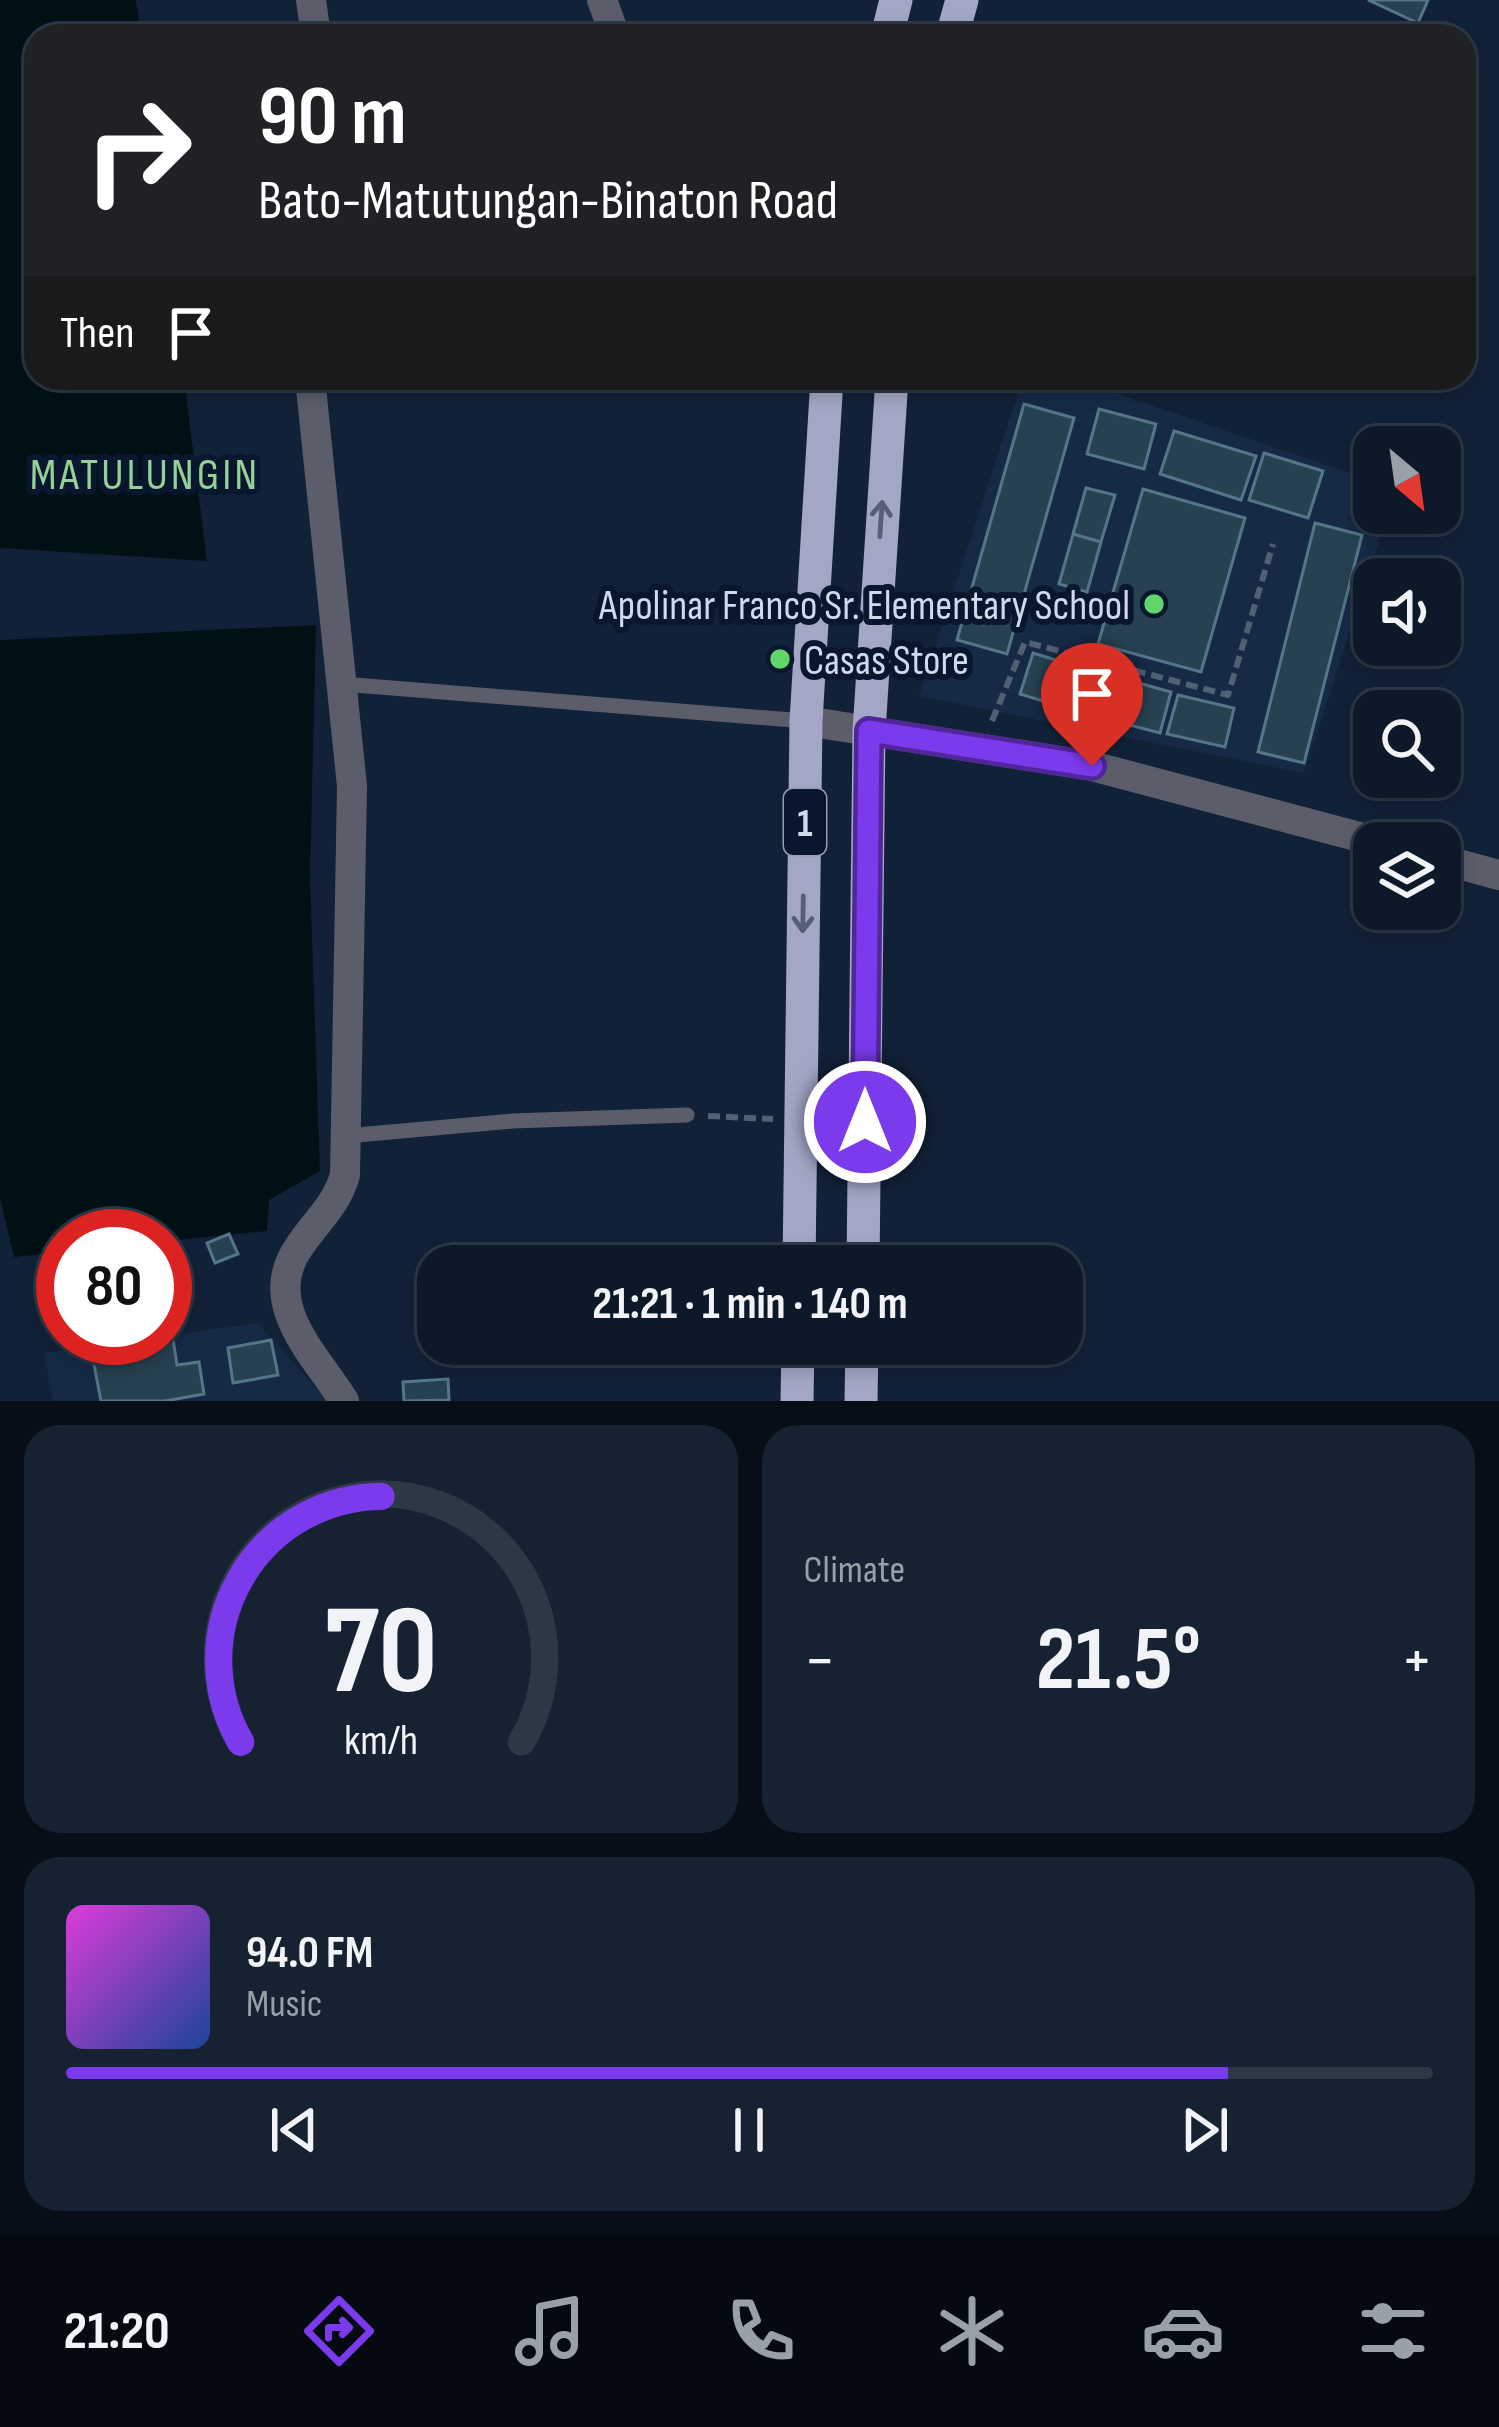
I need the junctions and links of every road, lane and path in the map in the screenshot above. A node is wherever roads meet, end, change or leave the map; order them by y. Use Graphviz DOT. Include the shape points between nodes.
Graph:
graph roads {
  1 [pos="311,390"];
  2 [pos="826,390"];
  3 [pos="891,390"];
  4 [pos="1274,544"];
  5 [pos="342,684"];
  6 [pos="999,704"];
  7 [pos="806,722"];
  8 [pos="869,731"];
  9 [pos="1353,835"];
  10 [pos="1461,864"];
  11 [pos="1499,874"];
  12 [pos="687,1115"];
  13 [pos="801,1121"];
  14 [pos="346,1136"];
  15 [pos="799,1245"];
  16 [pos="863,1245"];
  17 [pos="798,1365"];
  18 [pos="862,1365"];
  19 [pos="344,1401"];
  20 [pos="797,1401"];
  21 [pos="861,1401"];
  1 -- 5 [label="street"];
  2 -- 7 [label="highway, 1"];
  8 -- 3 [label="highway, 1, one-way"];
  4 -- 6 [label="path" via="1228,695 1025,642"];
  5 -- 7 [label="lane"];
  5 -- 14 [label="street" via="352,786"];
  7 -- 8 [label="street"];
  7 -- 13 [label="highway, 1, one-way"];
  8 -- 9 [label="street" via="1092,766"];
  8 -- 16 [label="highway, 1"];
  10 -- 11 [label="street"];
  12 -- 13 [label="path"];
  12 -- 14 [label="lane"];
  13 -- 15 [label="highway, 1"];
  14 -- 19 [label="street" via="339,1198 297,1249 286,1278 302,1346"];
  17 -- 20 [label="highway"];
  18 -- 21 [label="highway"];
}
